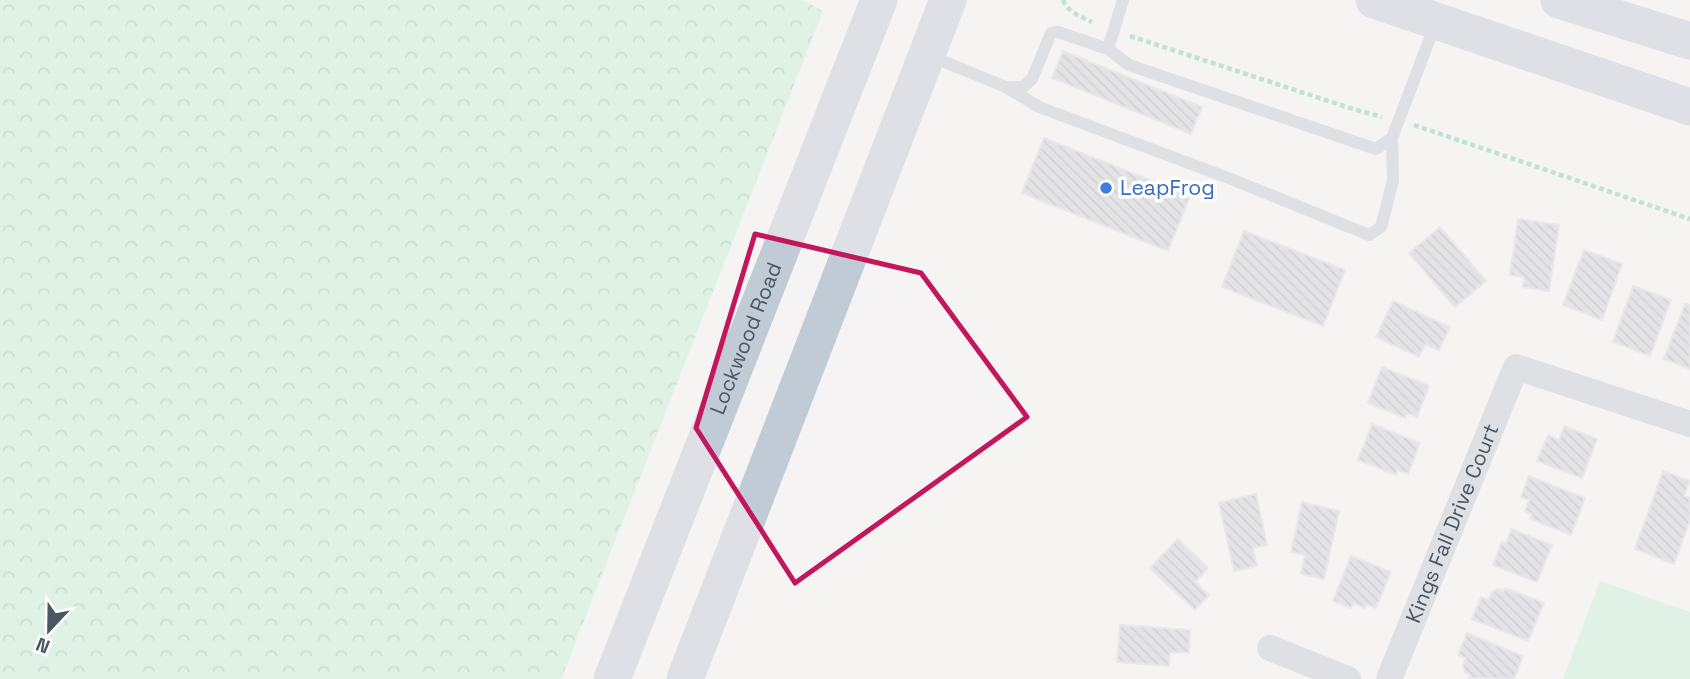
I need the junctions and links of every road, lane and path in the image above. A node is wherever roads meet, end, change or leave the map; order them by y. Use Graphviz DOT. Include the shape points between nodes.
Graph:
graph roads {
  1 [pos="879,0"];
  2 [pos="948,0"];
  3 [pos="1063,0"];
  4 [pos="1123,0"];
  5 [pos="1374,0"];
  6 [pos="1559,0"];
  7 [pos="1441,11"];
  8 [pos="1112,30"];
  9 [pos="1690,41"];
  10 [pos="1108,50"];
  11 [pos="926,55"];
  12 [pos="1006,87"];
  13 [pos="1690,107"];
  14 [pos="1400,121"];
  15 [pos="1392,138"];
  16 [pos="1690,219"];
  17 [pos="1690,424"];
  18 [pos="1269,648"];
  19 [pos="612,679"];
  20 [pos="685,679"];
  21 [pos="1348,679"];
  22 [pos="1390,679"];
  1 -- 19 [label="main road, Lockwood Road"];
  2 -- 11 [label="main road"];
  3 -- 8 [label="path" via="1079,16"];
  4 -- 8 [label="lane"];
  5 -- 7 [label="main road"];
  6 -- 9 [label="main road"];
  7 -- 13 [label="main road"];
  7 -- 14 [label="lane"];
  8 -- 10 [label="lane"];
  8 -- 14 [label="path"];
  10 -- 12 [label="lane" via="1051,33 1032,79 1023,87"];
  10 -- 15 [label="lane" via="1129,65 1376,149"];
  11 -- 12 [label="lane"];
  11 -- 20 [label="main road"];
  12 -- 15 [label="lane" via="1039,107 1369,235 1381,227 1394,181"];
  14 -- 15 [label="lane"];
  14 -- 16 [label="path"];
  17 -- 22 [label="street, Kings Fall Drive Court" via="1516,367"];
  18 -- 21 [label="street"];
}
